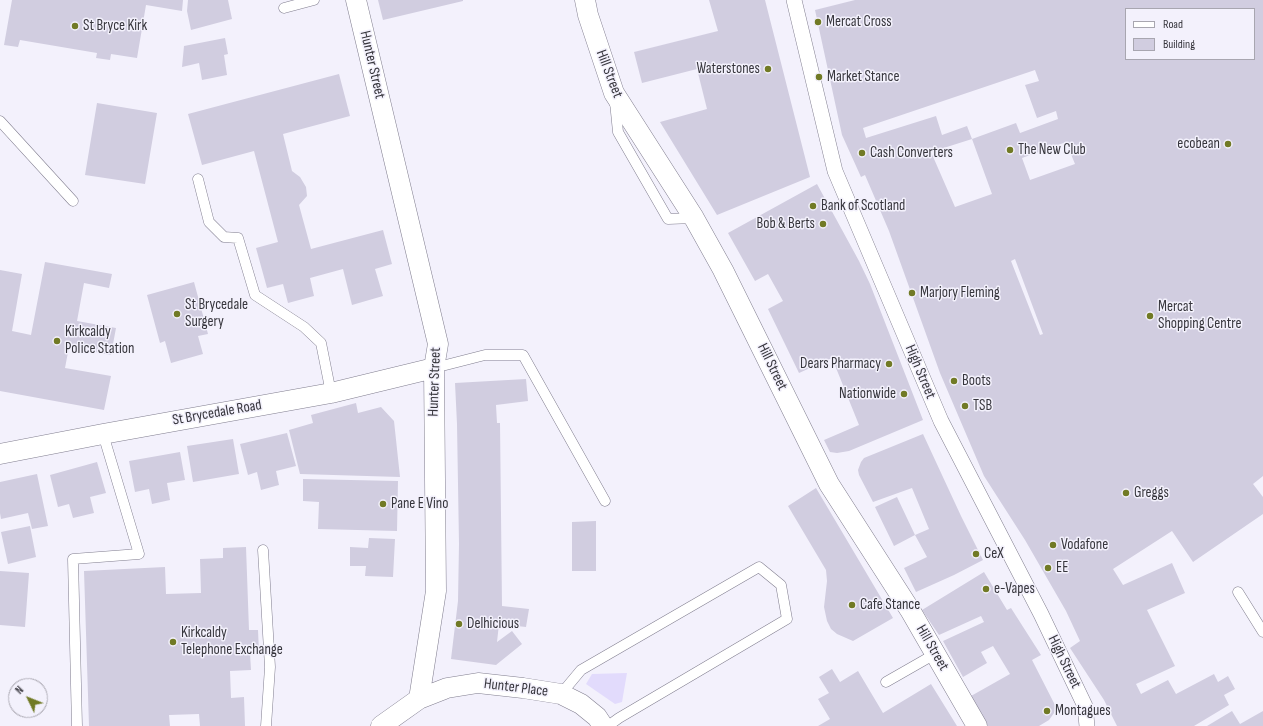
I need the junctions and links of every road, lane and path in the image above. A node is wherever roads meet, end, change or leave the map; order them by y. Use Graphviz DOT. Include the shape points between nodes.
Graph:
graph roads {
  1 [pos="314,0"];
  2 [pos="356,0"];
  3 [pos="585,0"];
  4 [pos="794,0"];
  5 [pos="284,8"];
  6 [pos="0,121"];
  7 [pos="198,179"];
  8 [pos="74,201"];
  9 [pos="434,368"];
  10 [pos="331,393"];
  11 [pos="103,434"];
  12 [pos="0,454"];
  13 [pos="605,501"];
  14 [pos="264,550"];
  15 [pos="1238,592"];
  16 [pos="1263,632"];
  17 [pos="935,654"];
  18 [pos="886,682"];
  19 [pos="561,694"];
  20 [pos="419,699"];
  21 [pos="384,725"];
  22 [pos="77,726"];
  23 [pos="266,726"];
  24 [pos="603,726"];
  25 [pos="608,726"];
  26 [pos="977,726"];
  27 [pos="1087,726"];
  1 -- 5 [label="lane"];
  2 -- 9 [label="street, Hunter Street" via="438,344"];
  3 -- 17 [label="street, Hill Street" via="614,93 695,220 723,270 829,484 910,610"];
  4 -- 27 [label="street, High Street" via="836,171 940,421 1009,550 1086,706"];
  6 -- 8 [label="lane"];
  7 -- 10 [label="lane" via="209,222 224,237 238,238 255,295 304,327 321,343"];
  9 -- 10 [label="street, St Brycedale Road"];
  9 -- 13 [label="lane" via="485,355 523,355"];
  9 -- 20 [label="street, Hunter Street" via="436,591"];
  10 -- 11 [label="street, St Brycedale Road"];
  11 -- 12 [label="street, St Brycedale Road"];
  11 -- 22 [label="lane" via="139,554 73,559"];
  14 -- 23 [label="lane" via="270,667"];
  15 -- 16 [label="lane"];
  17 -- 18 [label="lane"];
  17 -- 26 [label="street, Hill Street"];
  19 -- 20 [label="street, Hunter Place" via="478,683 447,688"];
  19 -- 24 [label="street, Hunter Place" via="592,712"];
  19 -- 25 [label="lane" via="581,670 759,567 781,585 787,619"];
  20 -- 21 [label="street, Hunter Place"];
}
